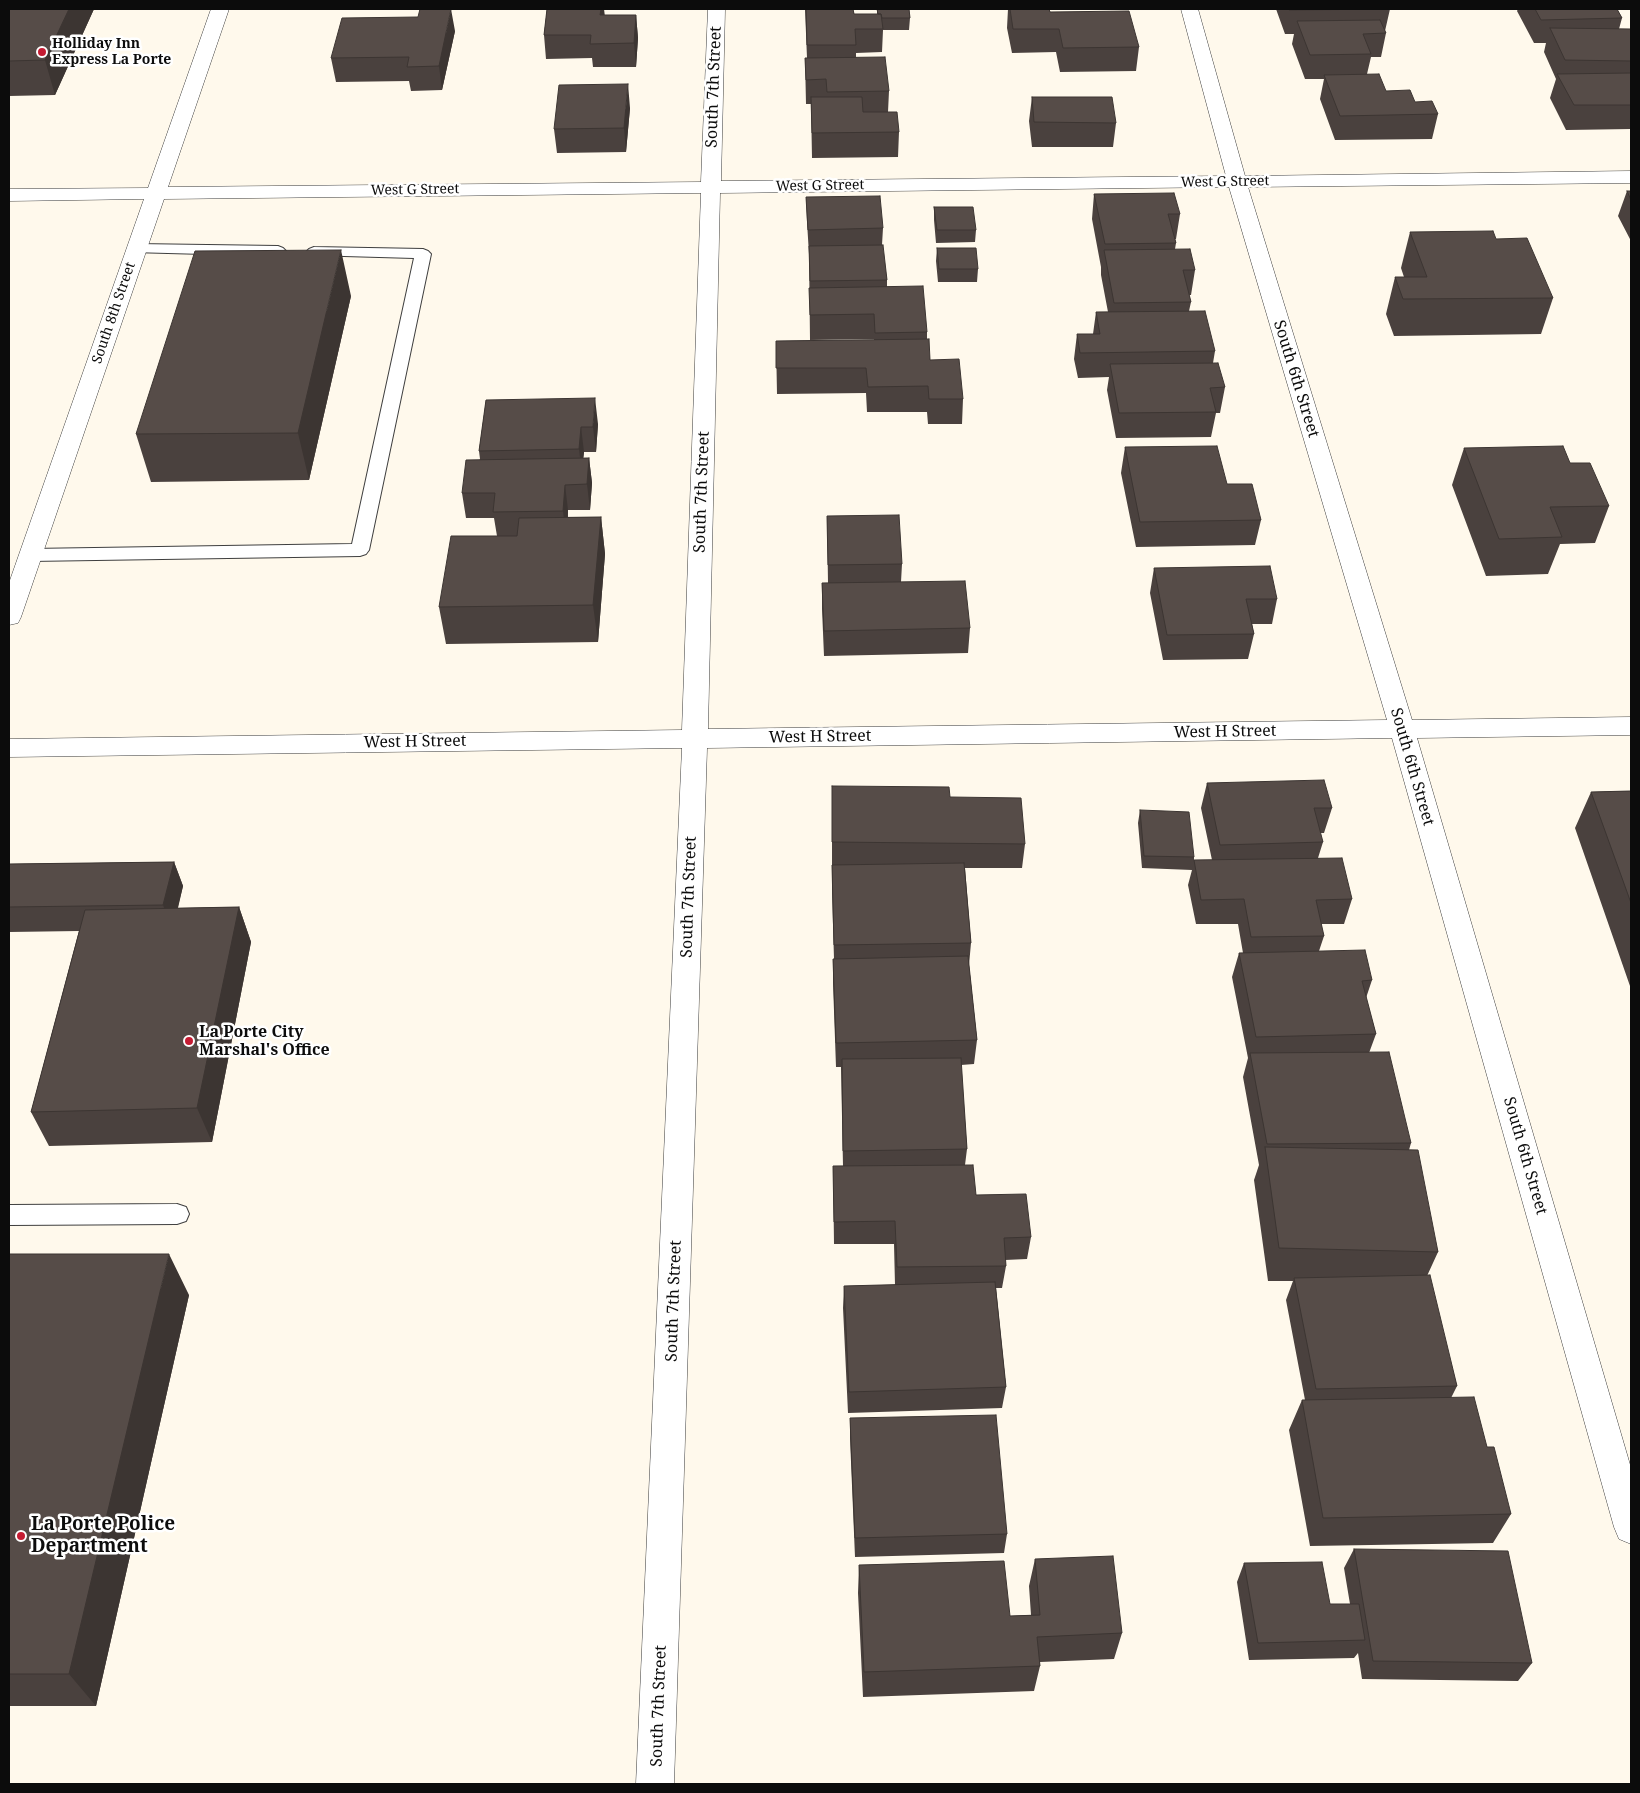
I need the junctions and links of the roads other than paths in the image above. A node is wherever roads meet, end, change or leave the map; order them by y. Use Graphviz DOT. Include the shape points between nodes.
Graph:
graph roads {
  1 [pos="220,9"];
  2 [pos="716,9"];
  3 [pos="1189,9"];
  4 [pos="1631,177"];
  5 [pos="1237,181"];
  6 [pos="711,187"];
  7 [pos="155,193"];
  8 [pos="9,195"];
  9 [pos="136,248"];
  10 [pos="30,554"];
  11 [pos="9,614"];
  12 [pos="1631,726"];
  13 [pos="1402,729"];
  14 [pos="695,738"];
  15 [pos="9,748"];
  16 [pos="178,1214"];
  17 [pos="9,1215"];
  18 [pos="1631,1526"];
  19 [pos="656,1784"];
  1 -- 7 [label="street, South 8th Street"];
  2 -- 6 [label="street, South 7th Street"];
  3 -- 5 [label="street, South 6th Street"];
  4 -- 5 [label="street, West G Street"];
  5 -- 6 [label="street, West G Street"];
  5 -- 13 [label="street, South 6th Street"];
  6 -- 7 [label="street, West G Street"];
  6 -- 14 [label="street, South 7th Street"];
  7 -- 8 [label="street, West G Street"];
  7 -- 9 [label="street, South 8th Street"];
  9 -- 10 [label="street, South 8th Street"];
  9 -- 10 [label="lane" via="424,254 360,550"];
  10 -- 11 [label="street, South 8th Street"];
  12 -- 13 [label="street, West H Street"];
  13 -- 14 [label="street, West H Street"];
  13 -- 18 [label="street, South 6th Street"];
  14 -- 15 [label="street, West H Street"];
  14 -- 19 [label="street, South 7th Street"];
  16 -- 17 [label="lane"];
}
